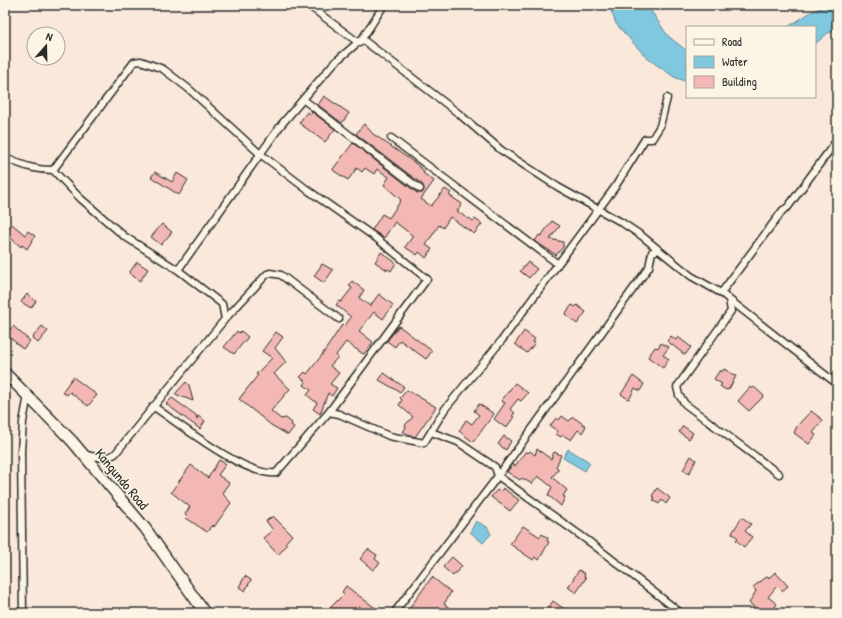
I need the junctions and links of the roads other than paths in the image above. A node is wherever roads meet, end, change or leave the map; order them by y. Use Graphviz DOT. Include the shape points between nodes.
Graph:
graph roads {
  1 [pos="308,5"];
  2 [pos="384,5"];
  3 [pos="361,41"];
  4 [pos="667,98"];
  5 [pos="304,100"];
  6 [pos="391,138"];
  7 [pos="837,140"];
  8 [pos="259,153"];
  9 [pos="5,158"];
  10 [pos="53,170"];
  11 [pos="420,189"];
  12 [pos="598,210"];
  13 [pos="659,250"];
  14 [pos="558,264"];
  15 [pos="178,270"];
  16 [pos="721,293"];
  17 [pos="728,300"];
  18 [pos="225,319"];
  19 [pos="339,319"];
  20 [pos="5,373"];
  21 [pos="837,384"];
  22 [pos="28,394"];
  23 [pos="153,406"];
  24 [pos="329,412"];
  25 [pos="431,432"];
  26 [pos="82,453"];
  27 [pos="779,474"];
  28 [pos="498,476"];
  29 [pos="23,613"];
  30 [pos="205,613"];
  31 [pos="394,613"];
  32 [pos="681,613"];
  1 -- 3 [label="street"];
  2 -- 3 [label="street"];
  3 -- 5 [label="street" via="334,63"];
  3 -- 12 [label="street" via="458,113 501,150"];
  4 -- 12 [label="street" via="660,126 652,139 645,139 619,182"];
  5 -- 8 [label="street"];
  5 -- 11 [label="street"];
  6 -- 14 [label="street"];
  7 -- 16 [label="street"];
  8 -- 10 [label="street" via="189,89 163,69 141,61 134,62 127,69"];
  8 -- 15 [label="street"];
  8 -- 24 [label="street" via="376,238 427,279"];
  9 -- 10 [label="street" via="26,167"];
  10 -- 15 [label="street" via="80,198 124,236"];
  12 -- 13 [label="street" via="642,236"];
  12 -- 14 [label="street"];
  13 -- 16 [label="street" via="691,276"];
  13 -- 28 [label="street" via="652,252 649,267"];
  14 -- 25 [label="street" via="502,340 445,409"];
  15 -- 18 [label="street" via="222,304"];
  16 -- 17 [label="street"];
  17 -- 21 [label="street"];
  17 -- 27 [label="street" via="731,311 681,381 678,395 685,404"];
  18 -- 19 [label="street" via="258,281 270,272 281,275"];
  18 -- 23 [label="street"];
  20 -- 22 [label="highway, Kangundo Road"];
  22 -- 26 [label="highway, Kangundo Road"];
  22 -- 29 [label="street" via="21,451"];
  23 -- 24 [label="street" via="217,450 250,468 269,474 276,473 281,468"];
  23 -- 26 [label="street" via="115,454 95,457"];
  24 -- 25 [label="street" via="389,436 407,440 424,443"];
  25 -- 28 [label="street" via="458,442 495,467"];
  26 -- 30 [label="highway, Kangundo Road" via="145,528"];
  28 -- 31 [label="street"];
  28 -- 32 [label="street" via="591,543"];
}
